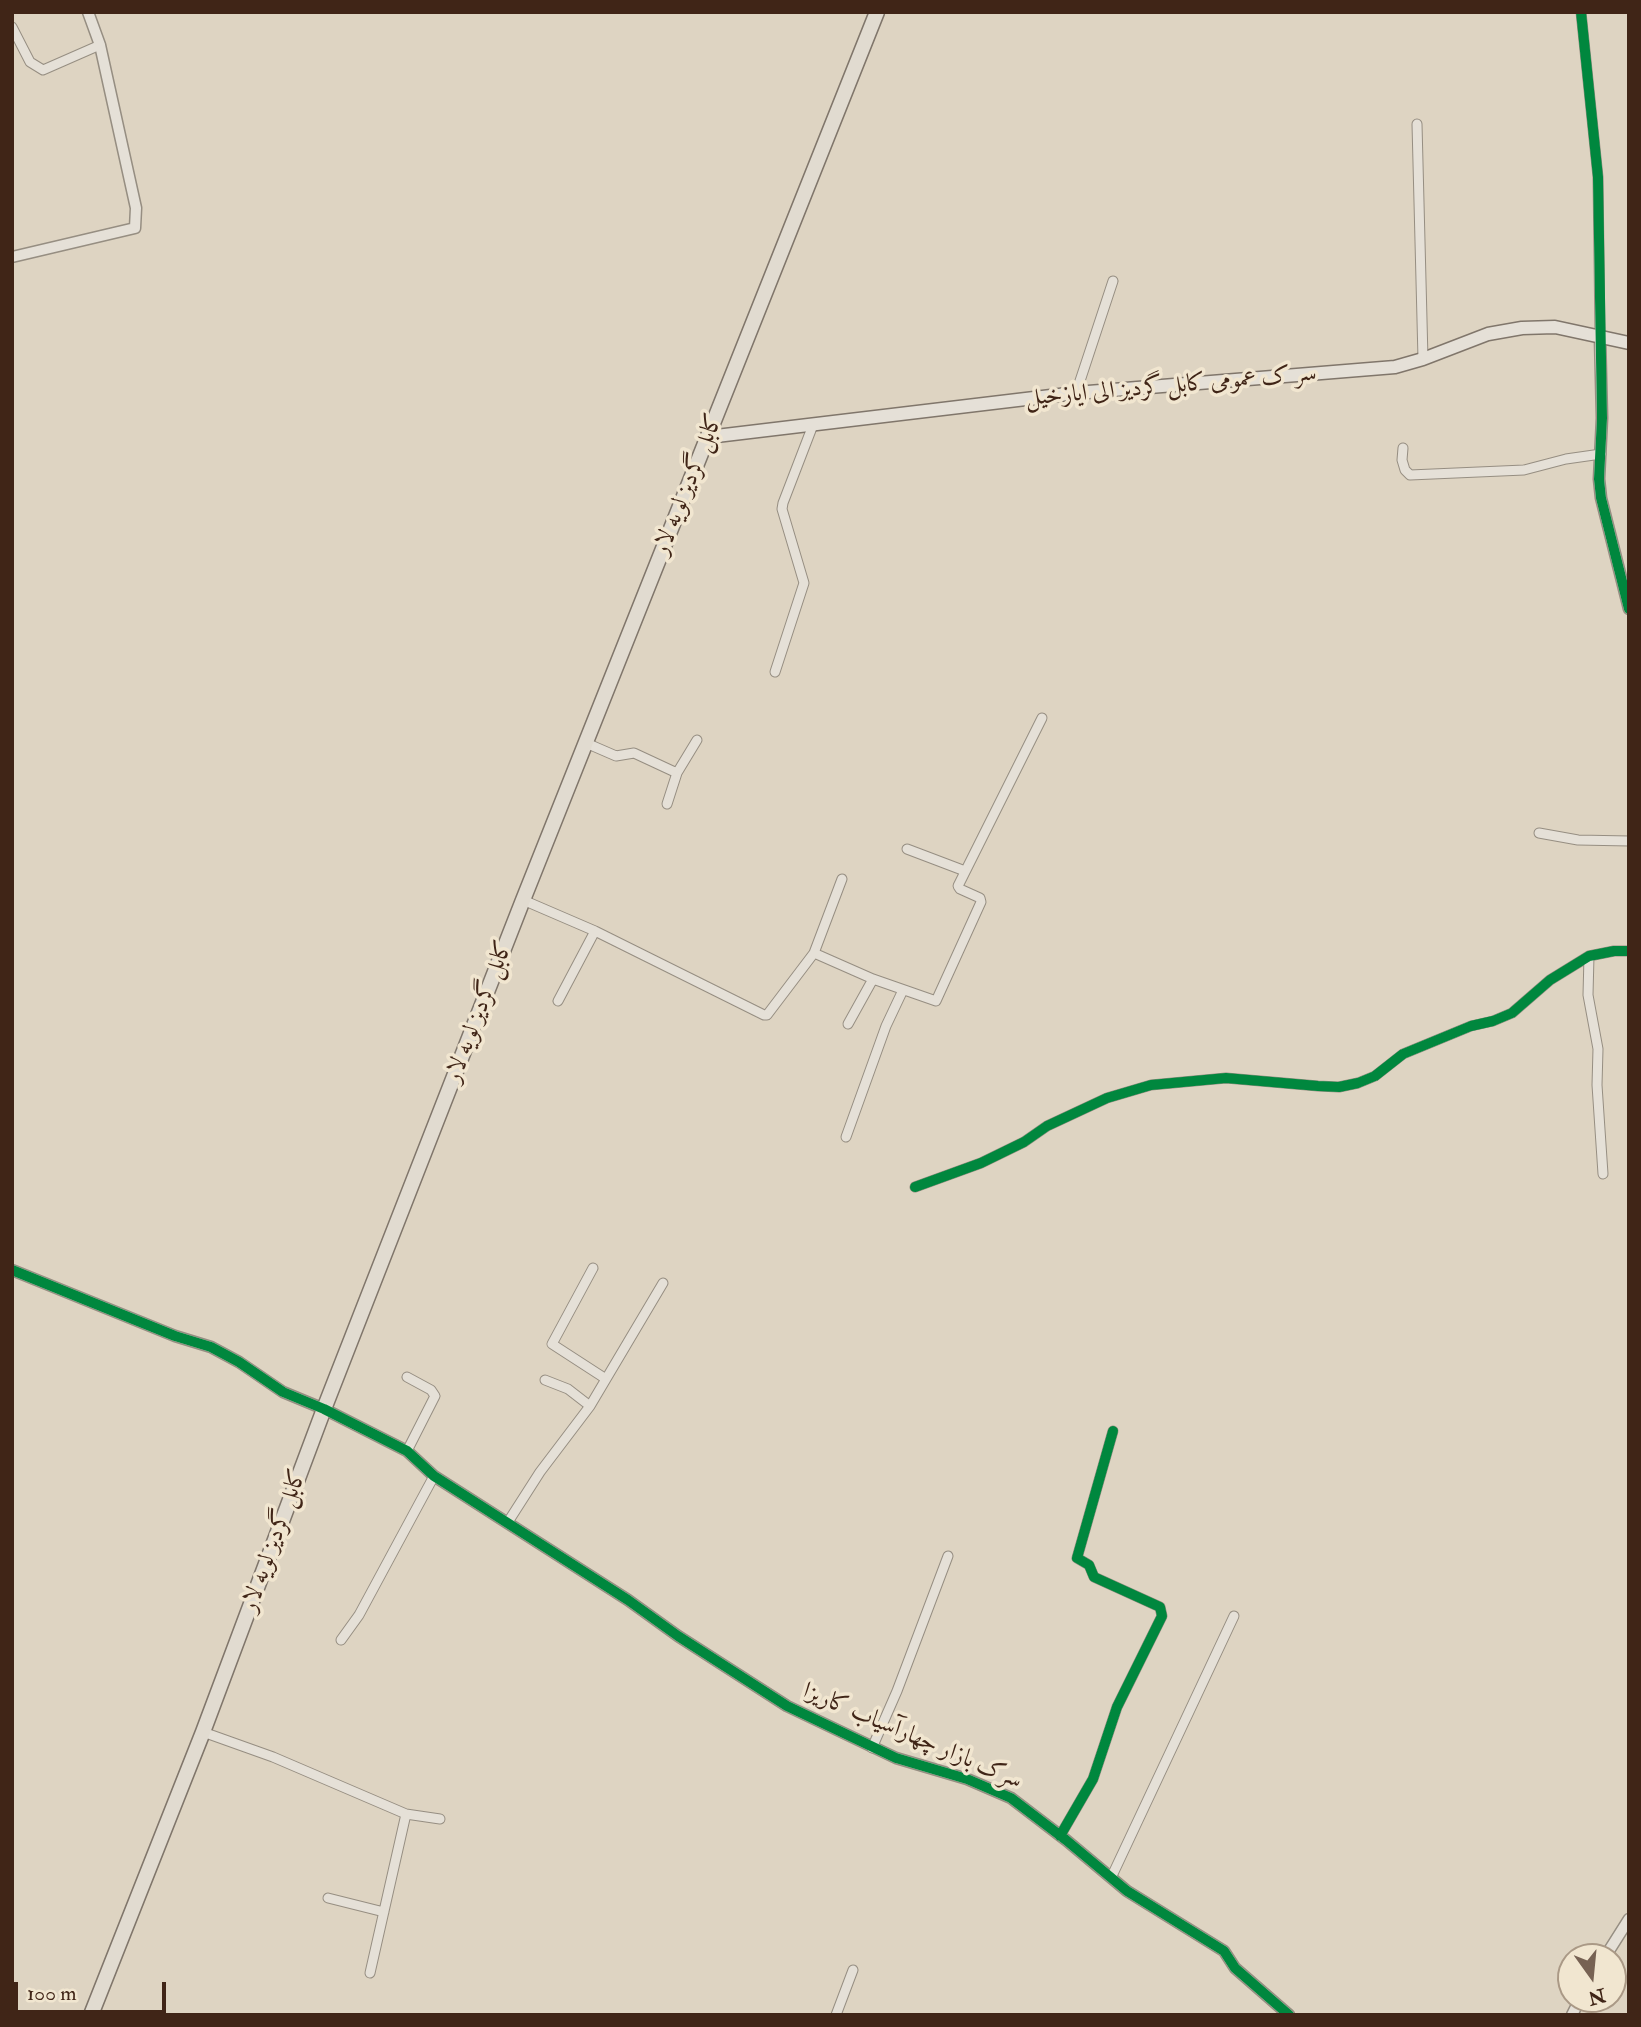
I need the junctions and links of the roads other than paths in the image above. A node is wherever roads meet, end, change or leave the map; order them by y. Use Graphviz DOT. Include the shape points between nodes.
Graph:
graph roads {
  1 [pos="88,12"];
  2 [pos="877,12"];
  3 [pos="1581,12"];
  4 [pos="12,27"];
  5 [pos="100,45"];
  6 [pos="1418,124"];
  7 [pos="12,257"];
  8 [pos="1113,281"];
  9 [pos="1600,337"];
  10 [pos="1629,343"];
  11 [pos="1423,359"];
  12 [pos="1076,393"];
  13 [pos="813,425"];
  14 [pos="708,438"];
  15 [pos="1403,448"];
  16 [pos="1601,454"];
  17 [pos="1629,609"];
  18 [pos="775,672"];
  19 [pos="1042,718"];
  20 [pos="697,740"];
  21 [pos="586,743"];
  22 [pos="677,773"];
  23 [pos="667,804"];
  24 [pos="1539,833"];
  25 [pos="1629,841"];
  26 [pos="906,849"];
  27 [pos="965,871"];
  28 [pos="842,879"];
  29 [pos="523,900"];
  30 [pos="594,931"];
  31 [pos="1629,951"];
  32 [pos="814,953"];
  33 [pos="1589,956"];
  34 [pos="873,979"];
  35 [pos="903,990"];
  36 [pos="558,1001"];
  37 [pos="848,1024"];
  38 [pos="846,1137"];
  39 [pos="1604,1174"];
  40 [pos="915,1187"];
  41 [pos="593,1268"];
  42 [pos="12,1270"];
  43 [pos="663,1283"];
  44 [pos="407,1377"];
  45 [pos="606,1379"];
  46 [pos="545,1380"];
  47 [pos="590,1406"];
  48 [pos="324,1409"];
  49 [pos="1113,1431"];
  50 [pos="407,1451"];
  51 [pos="434,1476"];
  52 [pos="508,1522"];
  53 [pos="948,1556"];
  54 [pos="1234,1616"];
  55 [pos="341,1640"];
  56 [pos="203,1732"];
  57 [pos="872,1748"];
  58 [pos="406,1814"];
  59 [pos="440,1819"];
  60 [pos="1060,1836"];
  61 [pos="1111,1878"];
  62 [pos="328,1898"];
  63 [pos="384,1912"];
  64 [pos="1629,1919"];
  65 [pos="1614,1943"];
  66 [pos="853,1970"];
  67 [pos="370,1973"];
  68 [pos="91,2015"];
  69 [pos="836,2015"];
  70 [pos="1289,2015"];
  1 -- 5 [label="street"];
  2 -- 14 [label="highway, کابل گردیز لویه لار"];
  3 -- 9 [label="street" via="1598,177"];
  4 -- 5 [label="street" via="30,62 43,70"];
  5 -- 7 [label="street" via="136,208 135,228"];
  6 -- 11 [label="street"];
  8 -- 12 [label="street"];
  9 -- 10 [label="main road, سر ک عمومی کابل گردیز الی ایازخیل"];
  9 -- 11 [label="main road, سر ک عمومی کابل گردیز الی ایازخیل" via="1555,327 1522,328 1488,334"];
  9 -- 16 [label="street"];
  11 -- 12 [label="main road, سر ک عمومی کابل گردیز الی ایازخیل" via="1395,367"];
  12 -- 13 [label="main road, سر ک عمومی کابل گردیز الی ایازخیل"];
  13 -- 14 [label="main road, سر ک عمومی کابل گردیز الی ایازخیل"];
  13 -- 18 [label="street" via="782,509 803,583"];
  14 -- 21 [label="highway, کابل گردیز لویه لار"];
  15 -- 16 [label="street" via="1402,460 1410,475 1524,470"];
  16 -- 17 [label="street" via="1601,498"];
  19 -- 27 [label="street"];
  20 -- 22 [label="street"];
  21 -- 22 [label="street" via="615,756 634,754"];
  21 -- 29 [label="highway, کابل گردیز لویه لار"];
  22 -- 23 [label="street"];
  24 -- 25 [label="street" via="1578,840"];
  26 -- 27 [label="street"];
  27 -- 35 [label="street" via="958,888 981,902 936,1001"];
  28 -- 32 [label="street"];
  29 -- 30 [label="street"];
  29 -- 48 [label="highway, کابل گردیز لویه لار"];
  30 -- 32 [label="street" via="764,1015"];
  30 -- 36 [label="street"];
  31 -- 33 [label="street"];
  32 -- 34 [label="street"];
  33 -- 39 [label="street" via="1588,995 1598,1049"];
  33 -- 40 [label="street" via="1550,980 1512,1013 1403,1054 1358,1083 1339,1087 1226,1079 1151,1085 1107,1098 981,1163"];
  34 -- 35 [label="street"];
  34 -- 37 [label="street"];
  35 -- 38 [label="street"];
  41 -- 45 [label="street" via="552,1344"];
  42 -- 48 [label="street, سرک بازار چهارآسیاب کاریزا" via="211,1347 283,1392"];
  43 -- 45 [label="street"];
  44 -- 50 [label="street" via="435,1396"];
  45 -- 47 [label="street"];
  46 -- 47 [label="street"];
  47 -- 52 [label="street"];
  48 -- 50 [label="street, سرک بازار چهارآسیاب کاریزا"];
  48 -- 56 [label="highway, کابل گردیز لویه لار"];
  49 -- 60 [label="street" via="1077,1558 1088,1565 1094,1577 1160,1607 1162,1616 1117,1707 1093,1779"];
  50 -- 51 [label="street, سرک بازار چهارآسیاب کاریزا"];
  51 -- 52 [label="street, سرک بازار چهارآسیاب کاریزا"];
  51 -- 55 [label="street"];
  52 -- 57 [label="street, سرک بازار چهارآسیاب کاریزا" via="787,1706"];
  53 -- 57 [label="street"];
  54 -- 61 [label="street"];
  56 -- 58 [label="street"];
  56 -- 68 [label="highway, کابل گردیز لویه لار"];
  57 -- 60 [label="street, سرک بازار چهارآسیاب کاریزا" via="1011,1798"];
  58 -- 59 [label="street"];
  58 -- 63 [label="street"];
  60 -- 61 [label="street, سرک بازار چهارآسیاب کاریزا"];
  61 -- 70 [label="street, سرک بازار چهارآسیاب کاریزا" via="1224,1951 1235,1968"];
  62 -- 63 [label="street"];
  63 -- 67 [label="street"];
  64 -- 65 [label="street"];
  66 -- 69 [label="street"];
}
